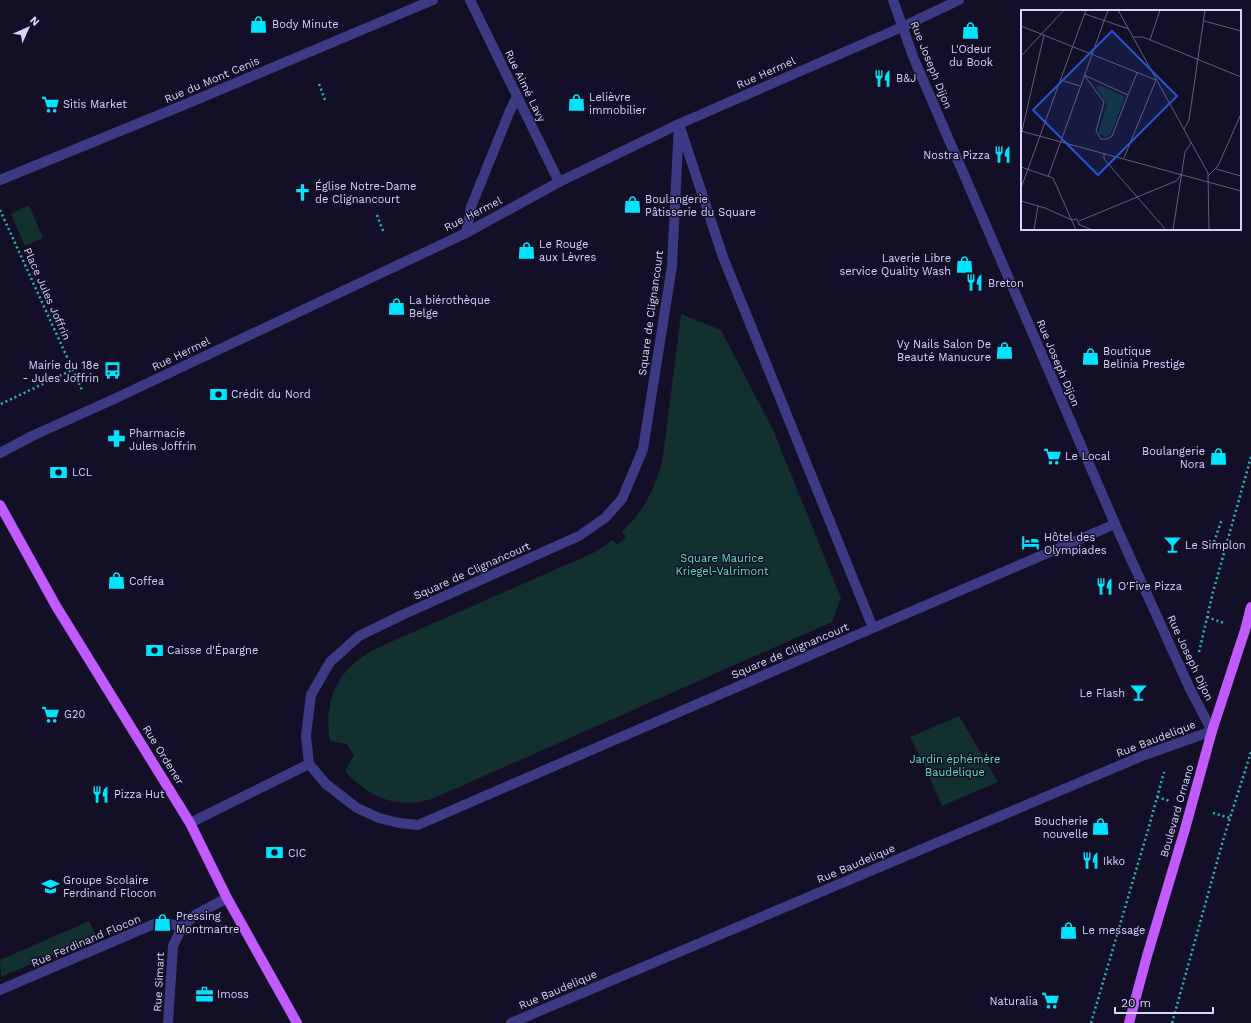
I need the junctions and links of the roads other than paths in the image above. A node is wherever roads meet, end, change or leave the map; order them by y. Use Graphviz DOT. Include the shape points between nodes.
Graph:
graph roads {
  1 [pos="433,0"];
  2 [pos="470,0"];
  3 [pos="893,0"];
  4 [pos="959,0"];
  5 [pos="902,27"];
  6 [pos="517,96"];
  7 [pos="679,124"];
  8 [pos="0,180"];
  9 [pos="559,182"];
  10 [pos="466,233"];
  11 [pos="0,453"];
  12 [pos="0,505"];
  13 [pos="1115,524"];
  14 [pos="1251,607"];
  15 [pos="873,628"];
  16 [pos="1212,731"];
  17 [pos="309,764"];
  18 [pos="190,823"];
  19 [pos="228,898"];
  20 [pos="182,928"];
  21 [pos="0,990"];
  22 [pos="168,1023"];
  23 [pos="297,1023"];
  24 [pos="511,1023"];
  25 [pos="1129,1023"];
  1 -- 8 [label="street, Rue du Mont Cenis"];
  2 -- 6 [label="street, Rue Aimé Lavy"];
  3 -- 5 [label="street, Rue Joseph Dijon"];
  4 -- 5 [label="street, Rue Hermel"];
  5 -- 7 [label="street, Rue Hermel"];
  5 -- 13 [label="street, Rue Joseph Dijon"];
  6 -- 9 [label="street, Rue Aimé Lavy"];
  6 -- 10 [label="street" via="471,207"];
  7 -- 9 [label="street, Rue Hermel"];
  7 -- 15 [label="street" via="724,257"];
  7 -- 17 [label="street, Square de Clignancourt" via="672,266 643,449 622,499 604,518 579,536 359,636 330,662 311,695 306,736"];
  9 -- 10 [label="street, Rue Hermel"];
  10 -- 11 [label="street, Rue Hermel"];
  12 -- 18 [label="main road, Rue Ordener" via="56,606"];
  13 -- 15 [label="street, Square de Clignancourt"];
  13 -- 16 [label="street, Rue Joseph Dijon" via="1190,689"];
  14 -- 16 [label="main road, Boulevard Ornano"];
  15 -- 17 [label="street, Square de Clignancourt" via="418,825 386,820 357,808 326,784"];
  16 -- 24 [label="street, Rue Baudelique" via="1142,756"];
  16 -- 25 [label="main road, Boulevard Ornano"];
  17 -- 18 [label="street"];
  18 -- 19 [label="main road, Rue Ordener"];
  19 -- 20 [label="street, Rue Simart" via="195,915"];
  19 -- 23 [label="main road, Rue Ordener"];
  20 -- 21 [label="street, Rue Ferdinand Flocon" via="163,922 154,924"];
  20 -- 22 [label="street, Rue Simart" via="173,946"];
}
